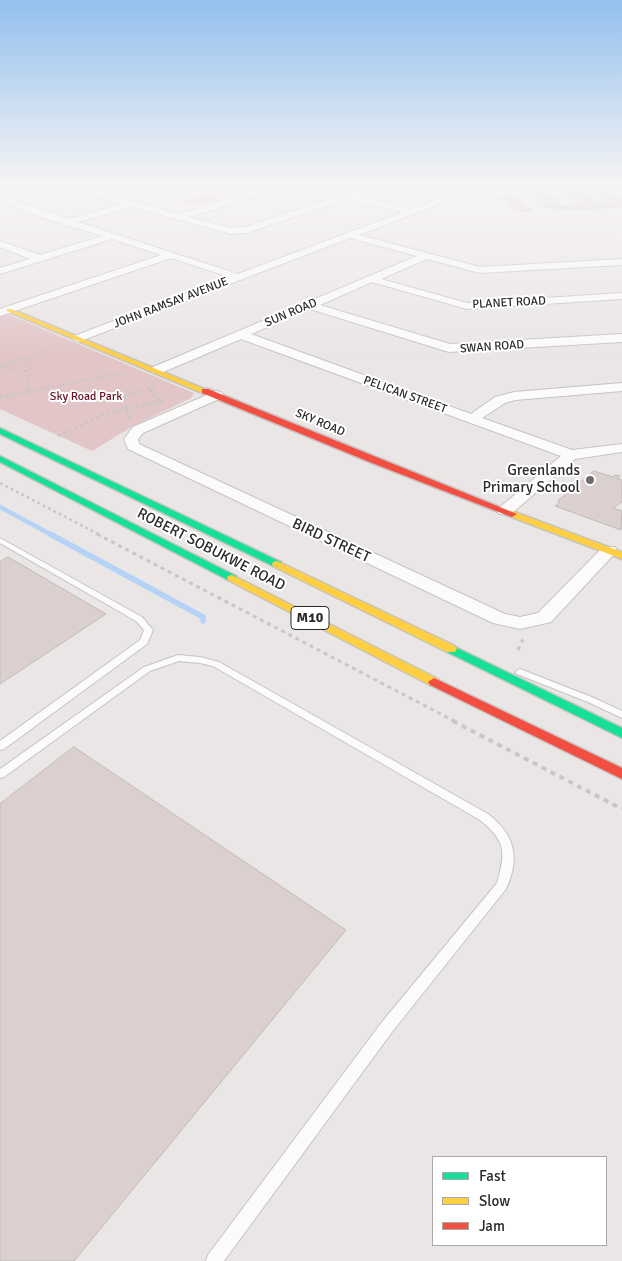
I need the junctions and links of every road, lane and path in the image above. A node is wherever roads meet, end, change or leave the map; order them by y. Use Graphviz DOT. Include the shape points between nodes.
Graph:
graph roads {
  1 [pos="94,242"];
  2 [pos="130,242"];
  3 [pos="331,242"];
  4 [pos="374,242"];
  5 [pos="0,244"];
  6 [pos="171,255"];
  7 [pos="425,256"];
  8 [pos="40,259"];
  9 [pos="622,262"];
  10 [pos="0,271"];
  11 [pos="238,277"];
  12 [pos="371,279"];
  13 [pos="622,296"];
  14 [pos="309,305"];
  15 [pos="4,311"];
  16 [pos="239,334"];
  17 [pos="78,338"];
  18 [pos="622,338"];
  19 [pos="63,344"];
  20 [pos="21,359"];
  21 [pos="143,364"];
  22 [pos="4,366"];
  23 [pos="0,367"];
  24 [pos="157,370"];
  25 [pos="27,371"];
  26 [pos="168,375"];
  27 [pos="622,387"];
  28 [pos="28,391"];
  29 [pos="216,395"];
  30 [pos="0,397"];
  31 [pos="163,401"];
  32 [pos="127,409"];
  33 [pos="472,419"];
  34 [pos="138,430"];
  35 [pos="0,431"];
  36 [pos="58,436"];
  37 [pos="622,448"];
  38 [pos="571,455"];
  39 [pos="0,459"];
  40 [pos="0,483"];
  41 [pos="505,511"];
  42 [pos="0,540"];
  43 [pos="617,552"];
  44 [pos="447,647"];
  45 [pos="622,715"];
  46 [pos="622,733"];
  47 [pos="0,746"];
  48 [pos="0,774"];
  49 [pos="622,774"];
  50 [pos="622,808"];
  51 [pos="387,1026"];
  52 [pos="214,1261"];
  1 -- 8 [label="street"];
  2 -- 6 [label="street"];
  3 -- 11 [label="street, JOHN RAMSAY AVENUE"];
  4 -- 7 [label="street"];
  5 -- 8 [label="street"];
  6 -- 11 [label="street"];
  6 -- 15 [label="street"];
  7 -- 9 [label="street" via="483,270"];
  7 -- 12 [label="street, SUN ROAD"];
  8 -- 10 [label="street"];
  11 -- 17 [label="street, JOHN RAMSAY AVENUE"];
  12 -- 13 [label="street, PLANET ROAD" via="467,306"];
  12 -- 14 [label="street, SUN ROAD"];
  14 -- 16 [label="street, SUN ROAD"];
  14 -- 18 [label="street, SWAN ROAD" via="448,348"];
  15 -- 17 [label="main road, SKY ROAD"];
  16 -- 24 [label="street, SUN ROAD"];
  16 -- 33 [label="street, PELICAN STREET"];
  17 -- 21 [label="main road, SKY ROAD"];
  19 -- 20 [label="path"];
  20 -- 22 [label="path"];
  20 -- 25 [label="path" via="32,365"];
  21 -- 24 [label="main road, SKY ROAD"];
  21 -- 28 [label="path" via="131,371"];
  22 -- 23 [label="path"];
  22 -- 25 [label="path"];
  24 -- 26 [label="main road, SKY ROAD"];
  25 -- 28 [label="path"];
  26 -- 29 [label="main road, SKY ROAD"];
  26 -- 32 [label="path" via="150,390 123,397"];
  27 -- 33 [label="street" via="514,396 500,400"];
  28 -- 30 [label="path"];
  29 -- 34 [label="street"];
  29 -- 41 [label="main road, SKY ROAD"];
  31 -- 32 [label="path"];
  32 -- 34 [label="path" via="133,428"];
  32 -- 36 [label="path" via="104,414"];
  33 -- 38 [label="street, PELICAN STREET"];
  34 -- 43 [label="street, BIRD STREET" via="131,439 136,449 500,619 520,623 544,618"];
  35 -- 44 [label="main road, ROBERT SOBUKWE ROAD / M10"];
  37 -- 38 [label="street"];
  38 -- 41 [label="street"];
  39 -- 49 [label="main road, ROBERT SOBUKWE ROAD / M10" via="479,705"];
  40 -- 50 [label="path"];
  41 -- 43 [label="main road, SKY ROAD"];
  42 -- 47 [label="lane" via="140,619 148,630 144,642"];
  44 -- 45 [label="lane" via="548,682"];
  44 -- 46 [label="main road, ROBERT SOBUKWE ROAD / M10"];
  48 -- 51 [label="lane" via="147,669 168,660 187,658 216,664 498,826 509,848 509,862 502,885"];
  51 -- 52 [label="lane"];
}
